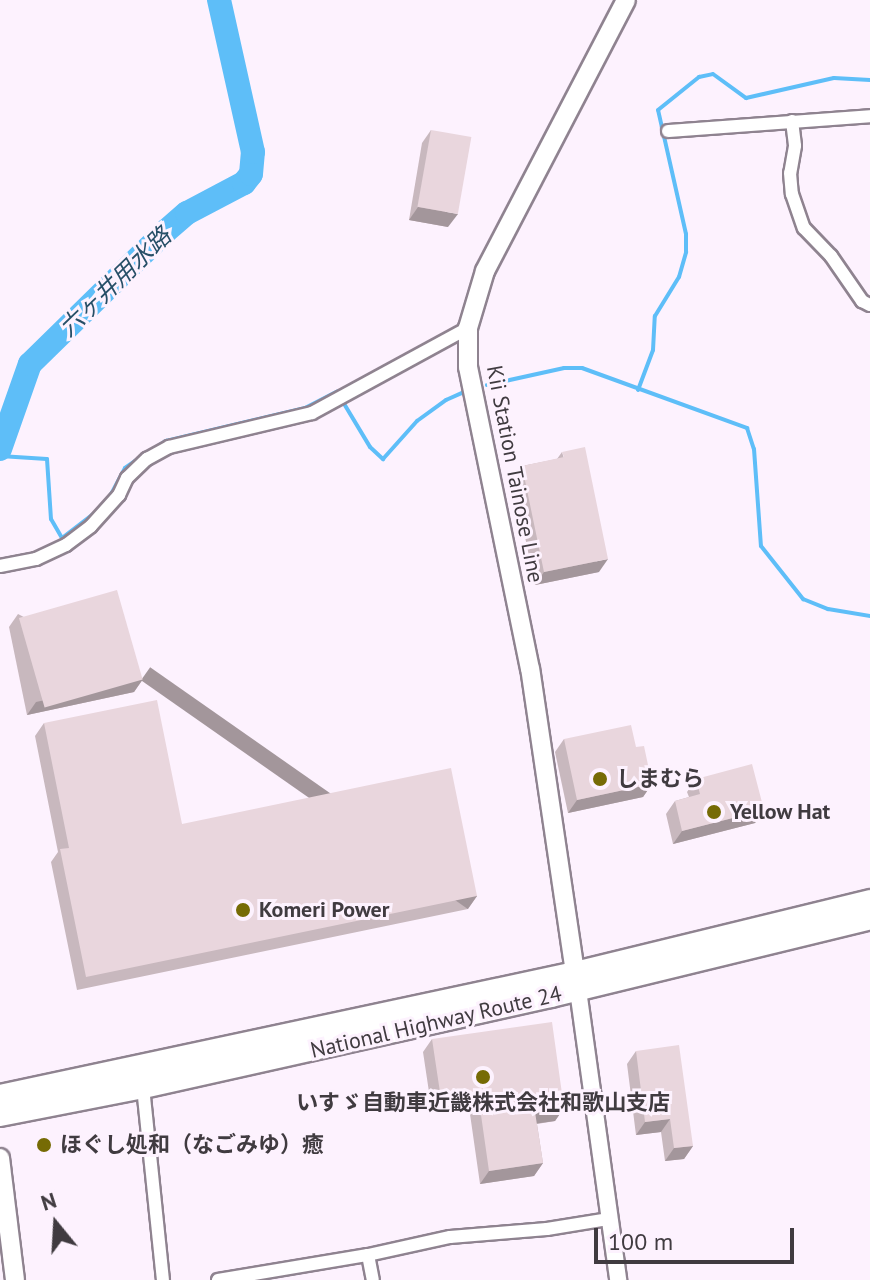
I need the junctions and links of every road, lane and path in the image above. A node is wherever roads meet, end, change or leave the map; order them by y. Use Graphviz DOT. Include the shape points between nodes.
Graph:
graph roads {
  1 [pos="626,0"];
  2 [pos="870,116"];
  3 [pos="792,121"];
  4 [pos="668,131"];
  5 [pos="870,305"];
  6 [pos="468,328"];
  7 [pos="0,566"];
  8 [pos="870,901"];
  9 [pos="870,918"];
  10 [pos="576,981"];
  11 [pos="143,1087"];
  12 [pos="0,1096"];
  13 [pos="0,1115"];
  14 [pos="0,1158"];
  15 [pos="609,1219"];
  16 [pos="368,1255"];
  17 [pos="15,1280"];
  18 [pos="163,1280"];
  19 [pos="218,1280"];
  20 [pos="373,1280"];
  21 [pos="618,1280"];
  1 -- 6 [label="main road, Kii Station Tainose Line" via="485,271"];
  2 -- 3 [label="street"];
  3 -- 4 [label="street"];
  3 -- 5 [label="street" via="792,194 804,228"];
  6 -- 7 [label="street" via="312,413 169,447 137,468 91,526 66,545 36,559"];
  6 -- 10 [label="main road, Kii Station Tainose Line" via="468,367 530,669"];
  8 -- 10 [label="highway, National Highway Route 24"];
  9 -- 10 [label="highway, National Highway Route 24"];
  10 -- 11 [label="highway, National Highway Route 24"];
  10 -- 12 [label="highway, National Highway Route 24"];
  10 -- 15 [label="street"];
  11 -- 13 [label="highway, National Highway Route 24"];
  11 -- 18 [label="street"];
  14 -- 17 [label="main road"];
  15 -- 16 [label="street" via="450,1237"];
  15 -- 21 [label="street"];
  16 -- 19 [label="street"];
  16 -- 20 [label="street"];
}
